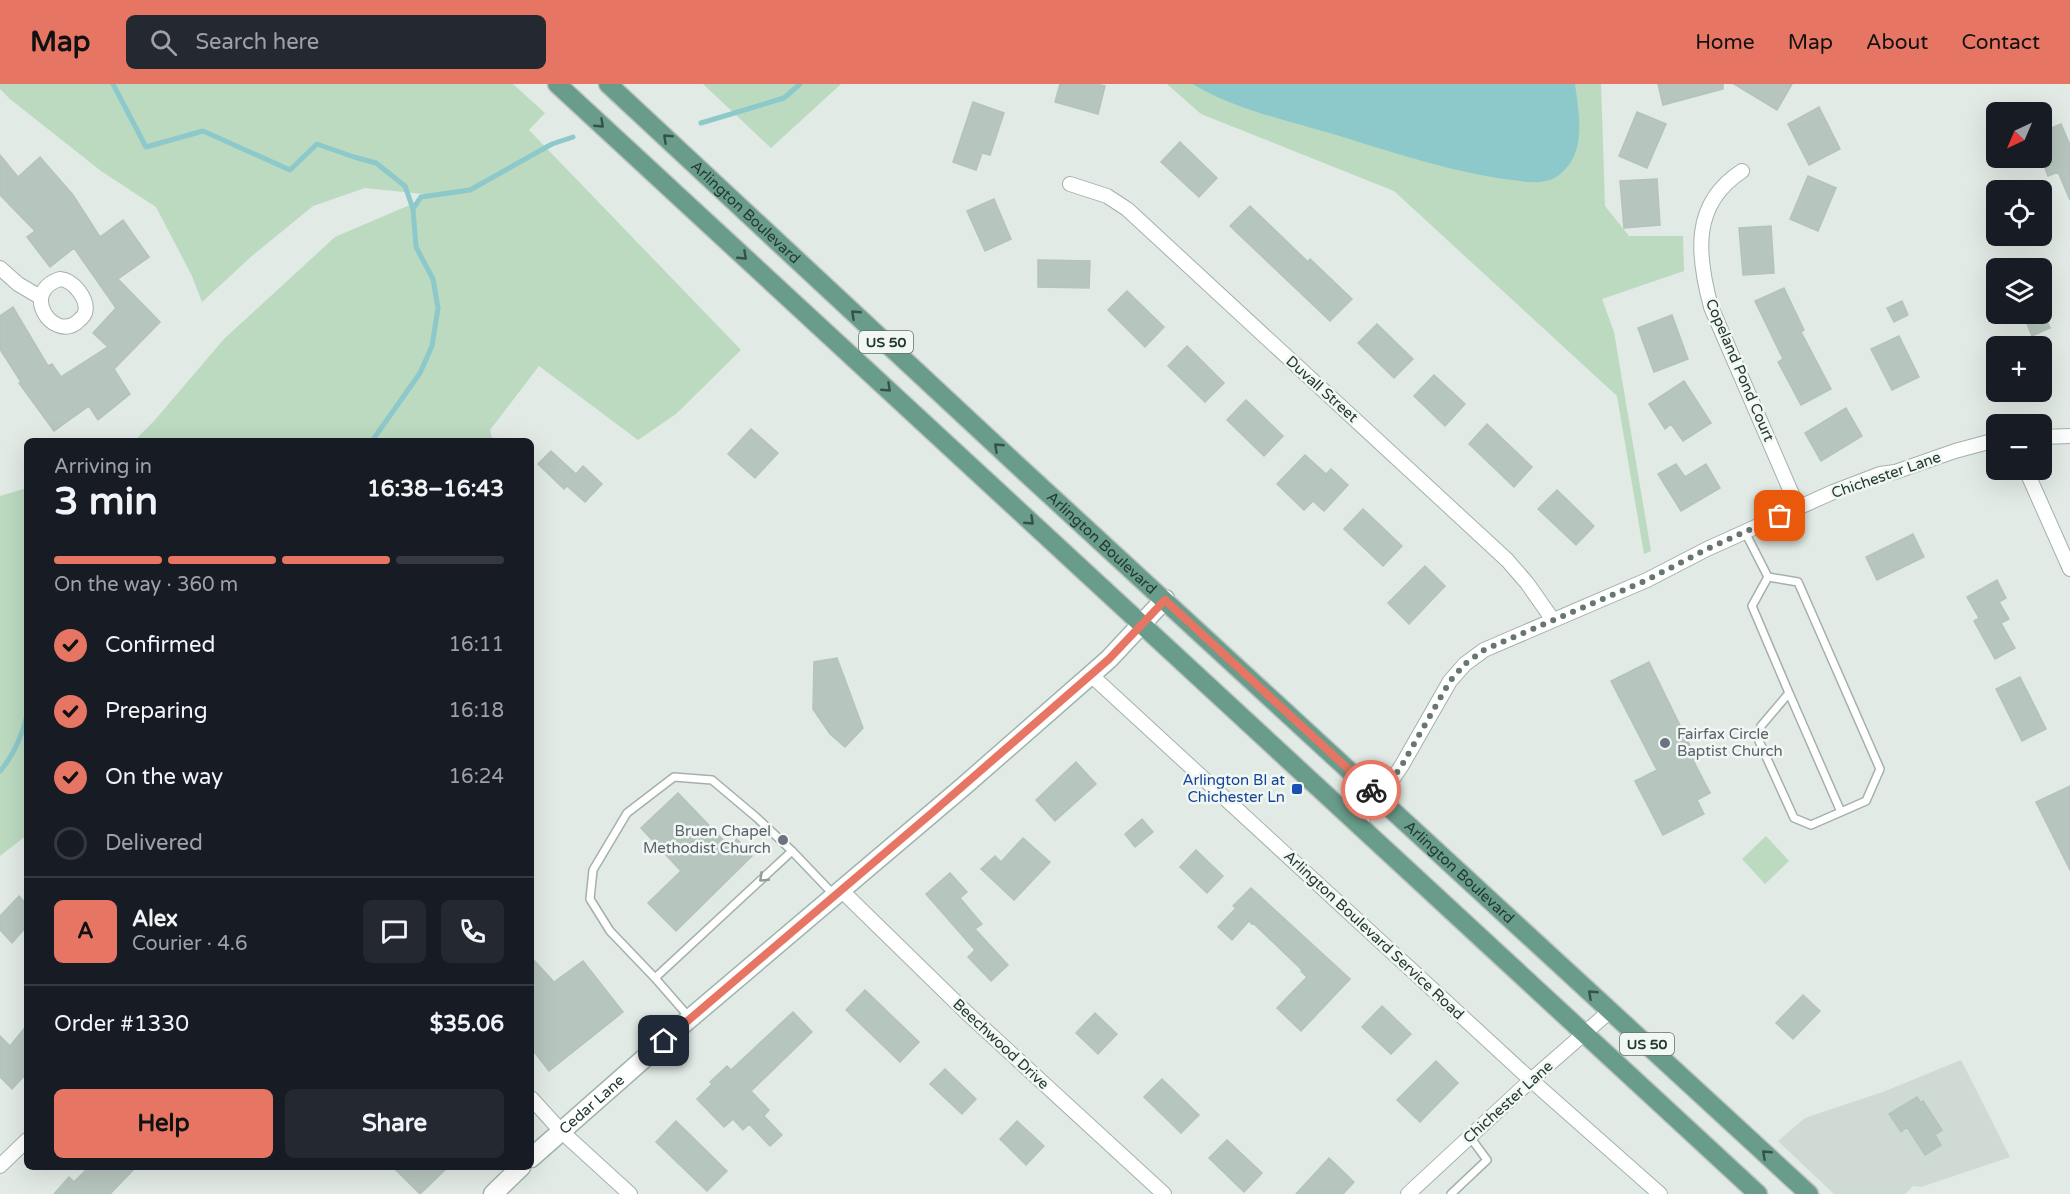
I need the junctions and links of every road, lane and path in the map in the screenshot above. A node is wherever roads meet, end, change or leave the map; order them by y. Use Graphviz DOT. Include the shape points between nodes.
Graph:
graph roads {
  1 [pos="557,84"];
  2 [pos="608,84"];
  3 [pos="1742,171"];
  4 [pos="1070,184"];
  5 [pos="0,268"];
  6 [pos="39,297"];
  7 [pos="2052,436"];
  8 [pos="2070,436"];
  9 [pos="1986,443"];
  10 [pos="2030,480"];
  11 [pos="1798,508"];
  12 [pos="1745,532"];
  13 [pos="2070,569"];
  14 [pos="1768,577"];
  15 [pos="1165,600"];
  16 [pos="1553,620"];
  17 [pos="1142,624"];
  18 [pos="1090,675"];
  19 [pos="1789,693"];
  20 [pos="1380,798"];
  21 [pos="1841,812"];
  22 [pos="1357,824"];
  23 [pos="792,851"];
  24 [pos="838,893"];
  25 [pos="655,978"];
  26 [pos="1610,1011"];
  27 [pos="690,1018"];
  28 [pos="1584,1034"];
  29 [pos="1531,1080"];
  30 [pos="534,1101"];
  31 [pos="561,1131"];
  32 [pos="1470,1137"];
  33 [pos="24,1143"];
  34 [pos="534,1155"];
  35 [pos="0,1166"];
  36 [pos="518,1170"];
  37 [pos="493,1194"];
  38 [pos="630,1194"];
  39 [pos="1164,1194"];
  40 [pos="1408,1194"];
  41 [pos="1451,1194"];
  42 [pos="1660,1194"];
  43 [pos="1758,1194"];
  44 [pos="1809,1194"];
  1 -- 17 [label="main road, US 50, one-way"];
  15 -- 2 [label="main road, Arlington Boulevard / US 50, one-way"];
  3 -- 11 [label="street, Copeland Pond Court" via="1717,193 1708,209 1702,227 1704,281 1711,307"];
  4 -- 16 [label="street, Duvall Street" via="1107,196 1127,209 1507,560"];
  5 -- 6 [label="street"];
  7 -- 8 [label="street"];
  9 -- 11 [label="street, Chichester Lane" via="1880,474"];
  10 -- 13 [label="street"];
  11 -- 12 [label="street, Chichester Lane"];
  12 -- 14 [label="lane"];
  12 -- 16 [label="street, Chichester Lane"];
  14 -- 19 [label="lane" via="1752,606"];
  14 -- 21 [label="lane" via="1798,582 1880,769 1866,801"];
  15 -- 17 [label="main road, Cedar Lane"];
  15 -- 20 [label="main road, Arlington Boulevard / US 50"];
  16 -- 20 [label="street, Chichester Lane" via="1484,650 1465,664 1450,681"];
  17 -- 18 [label="main road, Cedar Lane"];
  17 -- 22 [label="main road, US 50"];
  18 -- 24 [label="main road, Cedar Lane"];
  18 -- 29 [label="street, Arlington Boulevard Service Road"];
  19 -- 21 [label="lane"];
  19 -- 21 [label="lane" via="1761,726 1759,741 1794,818 1811,825"];
  20 -- 22 [label="street, Chichester Lane"];
  26 -- 20 [label="main road, Arlington Boulevard / US 50, one-way"];
  22 -- 28 [label="main road, US 50"];
  23 -- 24 [label="lane"];
  23 -- 25 [label="lane, one-way"];
  23 -- 25 [label="lane" via="712,780 674,777 627,813 592,870 590,899 610,931"];
  24 -- 27 [label="main road, Cedar Lane"];
  24 -- 39 [label="street, Beechwood Drive"];
  25 -- 27 [label="lane"];
  26 -- 28 [label="street, Chichester Lane"];
  44 -- 26 [label="main road, Arlington Boulevard / US 50, one-way"];
  27 -- 31 [label="main road, Cedar Lane"];
  28 -- 29 [label="street, Chichester Lane"];
  28 -- 43 [label="main road, US 50"];
  29 -- 32 [label="street, Chichester Lane"];
  29 -- 42 [label="street, Arlington Boulevard Service Road"];
  30 -- 31 [label="street"];
  31 -- 34 [label="main road, Cedar Lane"];
  31 -- 38 [label="street"];
  32 -- 40 [label="street, Chichester Lane"];
  32 -- 41 [label="lane" via="1487,1160"];
  33 -- 35 [label="street"];
  36 -- 37 [label="main road"];
}
